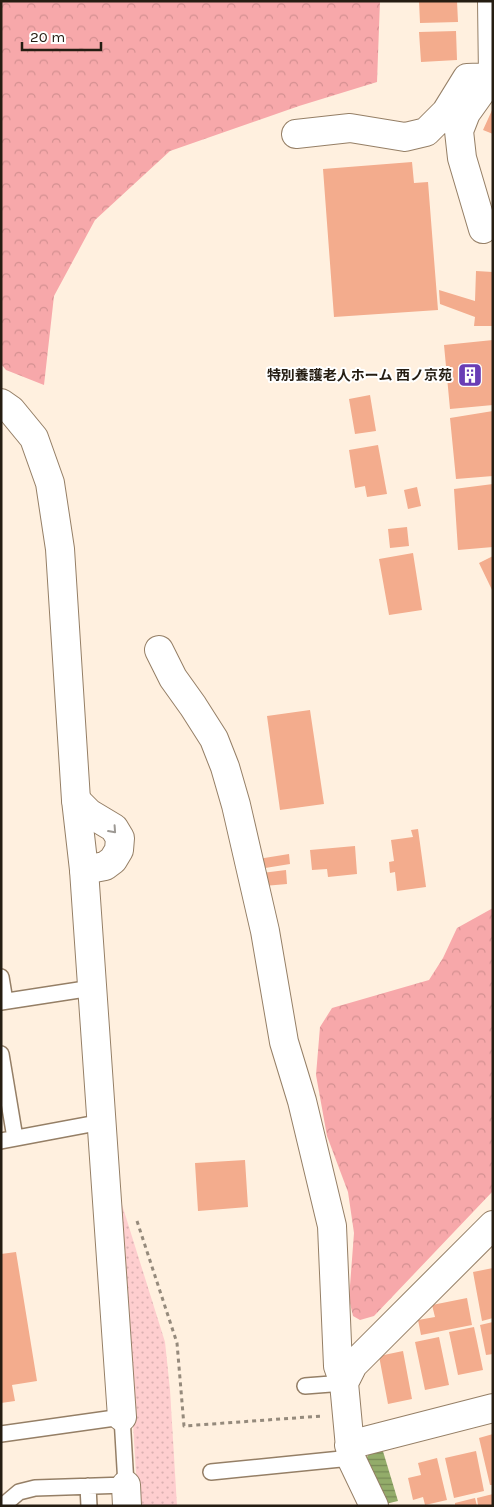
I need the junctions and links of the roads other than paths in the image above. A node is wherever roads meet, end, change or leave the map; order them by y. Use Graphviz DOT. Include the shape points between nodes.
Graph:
graph roads {
  1 [pos="492,1"];
  2 [pos="492,77"];
  3 [pos="296,134"];
  4 [pos="483,229"];
  5 [pos="1,404"];
  6 [pos="159,650"];
  7 [pos="76,800"];
  8 [pos="84,870"];
  9 [pos="1,977"];
  10 [pos="92,988"];
  11 [pos="3,1002"];
  12 [pos="1,1054"];
  13 [pos="102,1122"];
  14 [pos="8,1140"];
  15 [pos="493,1225"];
  16 [pos="344,1383"];
  17 [pos="305,1386"];
  18 [pos="493,1408"];
  19 [pos="122,1417"];
  20 [pos="1,1434"];
  21 [pos="350,1451"];
  22 [pos="211,1472"];
  23 [pos="88,1486"];
  24 [pos="127,1496"];
  25 [pos="5,1506"];
  26 [pos="89,1506"];
  27 [pos="374,1506"];
  1 -- 2 [label="street"];
  2 -- 3 [label="street" via="467,78 446,112 426,132 404,137 350,128"];
  2 -- 4 [label="street" via="466,113 458,131 462,158"];
  5 -- 7 [label="street" via="11,410 34,438 50,483 60,549"];
  6 -- 16 [label="street" via="173,678 214,740 236,805 265,931 284,1042 302,1101 332,1226 338,1366"];
  7 -- 8 [label="street"];
  7 -- 8 [label="street, one-way" via="89,813 114,828 120,838 119,850 113,860 105,866"];
  8 -- 10 [label="street"];
  9 -- 11 [label="lane"];
  10 -- 11 [label="lane"];
  10 -- 13 [label="street"];
  12 -- 14 [label="lane"];
  13 -- 14 [label="lane"];
  13 -- 19 [label="street"];
  15 -- 16 [label="street" via="353,1366"];
  16 -- 17 [label="lane"];
  16 -- 21 [label="street"];
  18 -- 21 [label="street"];
  19 -- 20 [label="lane"];
  19 -- 24 [label="lane"];
  21 -- 22 [label="lane"];
  21 -- 27 [label="street"];
  23 -- 24 [label="lane"];
  23 -- 25 [label="lane" via="35,1488 19,1492"];
  23 -- 26 [label="lane"];
}
